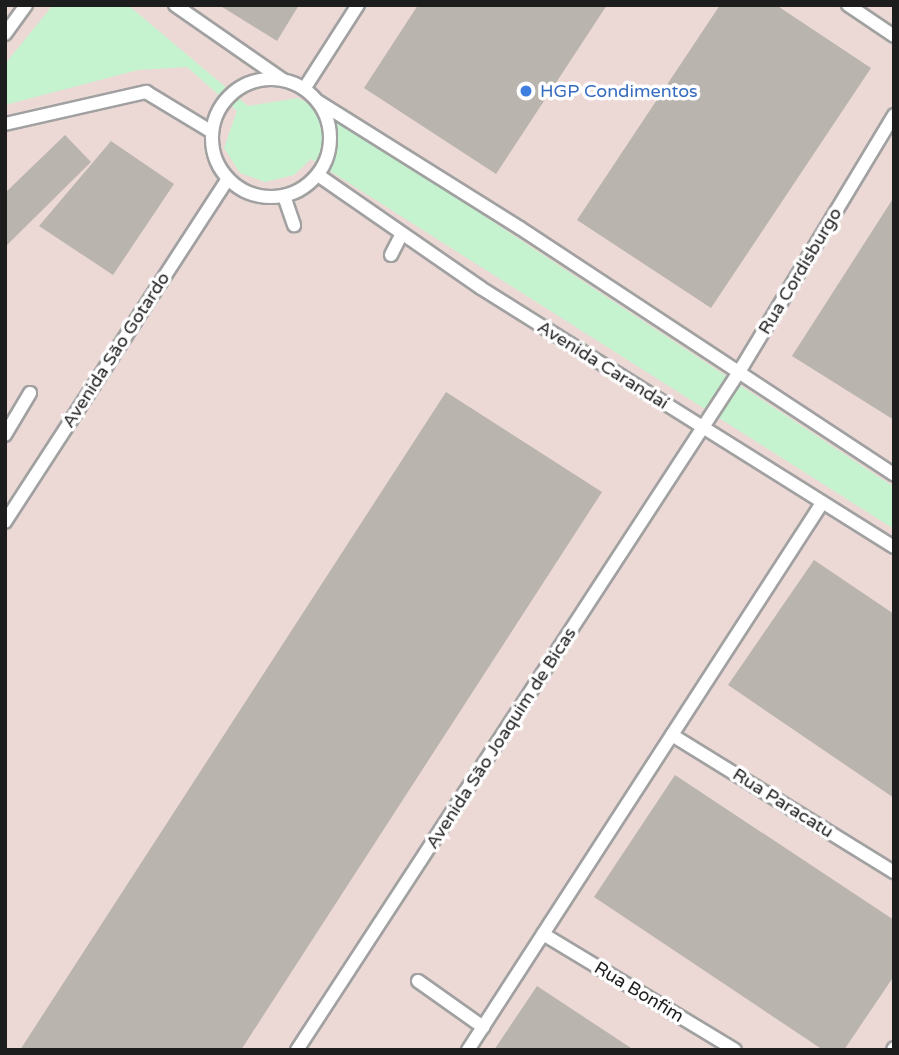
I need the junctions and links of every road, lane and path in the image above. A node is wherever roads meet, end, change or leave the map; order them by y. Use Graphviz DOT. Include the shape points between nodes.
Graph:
graph roads {
  1 [pos="26,5"];
  2 [pos="175,5"];
  3 [pos="358,5"];
  4 [pos="848,5"];
  5 [pos="5,34"];
  6 [pos="894,36"];
  7 [pos="283,80"];
  8 [pos="304,89"];
  9 [pos="319,102"];
  10 [pos="894,115"];
  11 [pos="6,125"];
  12 [pos="212,132"];
  13 [pos="318,175"];
  14 [pos="228,179"];
  15 [pos="284,197"];
  16 [pos="294,225"];
  17 [pos="401,235"];
  18 [pos="391,255"];
  19 [pos="739,372"];
  20 [pos="30,393"];
  21 [pos="704,426"];
  22 [pos="5,435"];
  23 [pos="894,475"];
  24 [pos="822,502"];
  25 [pos="5,522"];
  26 [pos="894,547"];
  27 [pos="672,734"];
  28 [pos="894,872"];
  29 [pos="543,933"];
  30 [pos="418,981"];
  31 [pos="483,1027"];
  32 [pos="298,1050"];
  33 [pos="468,1050"];
  34 [pos="736,1050"];
  1 -- 5 [label="lane"];
  2 -- 7 [label="lane"];
  3 -- 8 [label="lane"];
  4 -- 6 [label="lane"];
  7 -- 8 [label="lane"];
  7 -- 12 [label="lane" via="259,81 236,91 216,116"];
  8 -- 9 [label="lane"];
  9 -- 13 [label="lane" via="331,138"];
  9 -- 19 [label="lane"];
  10 -- 19 [label="lane, Rua Cordisburgo"];
  11 -- 12 [label="lane" via="146,92"];
  12 -- 14 [label="lane" via="215,157"];
  13 -- 15 [label="lane" via="303,189"];
  13 -- 17 [label="lane, Avenida Carandaí"];
  14 -- 15 [label="lane" via="244,191"];
  14 -- 25 [label="lane, Avenida São Gotardo"];
  15 -- 16 [label="lane"];
  17 -- 18 [label="lane"];
  17 -- 21 [label="lane, Avenida Carandaí"];
  19 -- 21 [label="lane, Rua Cordisburgo"];
  19 -- 23 [label="lane"];
  20 -- 22 [label="lane"];
  21 -- 24 [label="lane, Avenida Carandaí"];
  21 -- 32 [label="lane, Avenida São Joaquim de Bicas"];
  24 -- 26 [label="lane, Avenida Carandaí"];
  24 -- 27 [label="lane"];
  27 -- 28 [label="lane, Rua Paracatu"];
  27 -- 29 [label="lane"];
  29 -- 31 [label="lane"];
  29 -- 34 [label="lane, Rua Bonfim"];
  30 -- 31 [label="lane"];
  31 -- 33 [label="lane"];
}
